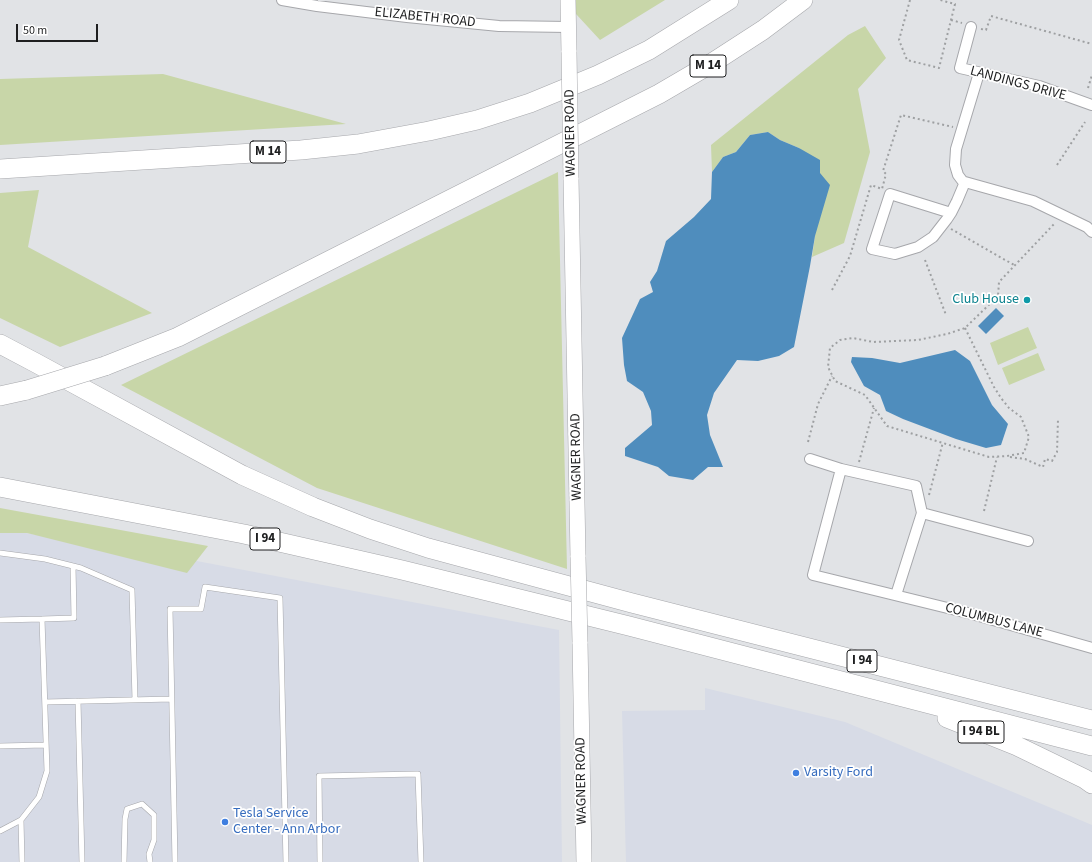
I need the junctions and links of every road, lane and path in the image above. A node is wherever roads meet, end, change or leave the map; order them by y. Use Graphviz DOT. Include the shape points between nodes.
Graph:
graph roads {
  1 [pos="282,0"];
  2 [pos="568,0"];
  3 [pos="729,0"];
  4 [pos="803,0"];
  5 [pos="910,0"];
  6 [pos="940,0"];
  7 [pos="951,20"];
  8 [pos="569,26"];
  9 [pos="972,26"];
  10 [pos="1092,44"];
  11 [pos="979,73"];
  12 [pos="1092,75"];
  13 [pos="1088,88"];
  14 [pos="1092,105"];
  15 [pos="1085,122"];
  16 [pos="953,127"];
  17 [pos="1057,165"];
  18 [pos="0,169"];
  19 [pos="965,182"];
  20 [pos="951,213"];
  21 [pos="1063,215"];
  22 [pos="1090,227"];
  23 [pos="951,229"];
  24 [pos="925,260"];
  25 [pos="1014,265"];
  26 [pos="832,290"];
  27 [pos="946,315"];
  28 [pos="965,328"];
  29 [pos="0,344"];
  30 [pos="832,376"];
  31 [pos="0,396"];
  32 [pos="874,408"];
  33 [pos="1058,419"];
  34 [pos="808,442"];
  35 [pos="943,442"];
  36 [pos="1007,456"];
  37 [pos="996,457"];
  38 [pos="810,459"];
  39 [pos="858,464"];
  40 [pos="842,469"];
  41 [pos="0,487"];
  42 [pos="929,497"];
  43 [pos="984,511"];
  44 [pos="922,513"];
  45 [pos="1028,541"];
  46 [pos="0,553"];
  47 [pos="73,566"];
  48 [pos="896,595"];
  49 [pos="42,619"];
  50 [pos="0,620"];
  51 [pos="1092,648"];
  52 [pos="867,687"];
  53 [pos="172,699"];
  54 [pos="135,700"];
  55 [pos="78,701"];
  56 [pos="45,702"];
  57 [pos="1092,720"];
  58 [pos="46,745"];
  59 [pos="0,746"];
  60 [pos="1092,746"];
  61 [pos="1092,784"];
  62 [pos="21,820"];
  63 [pos="0,831"];
  64 [pos="22,862"];
  65 [pos="82,862"];
  66 [pos="124,862"];
  67 [pos="150,862"];
  68 [pos="174,862"];
  69 [pos="286,862"];
  70 [pos="320,862"];
  71 [pos="421,862"];
  72 [pos="584,862"];
  1 -- 8 [label="street, ELIZABETH ROAD" via="355,11 491,25"];
  2 -- 8 [label="main road, WAGNER ROAD"];
  3 -- 18 [label="highway, M 14" via="649,50 598,75 477,120 358,144 301,150"];
  4 -- 31 [label="highway, M 14, bridge" via="712,63 658,94 178,337 105,366"];
  5 -- 7 [label="path" via="899,40 907,60 939,68"];
  6 -- 7 [label="path" via="955,4"];
  7 -- 9 [label="path"];
  8 -- 72 [label="main road, WAGNER ROAD, bridge"];
  9 -- 10 [label="path" via="986,30 991,16"];
  9 -- 11 [label="street, LANDINGS DRIVE" via="960,68"];
  11 -- 14 [label="street, LANDINGS DRIVE" via="1039,86"];
  11 -- 19 [label="street" via="956,150 955,165 958,175"];
  12 -- 13 [label="path"];
  15 -- 17 [label="path"];
  16 -- 26 [label="path" via="901,115 883,171 886,174 882,189 871,185 850,256"];
  19 -- 20 [label="street"];
  19 -- 21 [label="street" via="1033,201"];
  20 -- 20 [label="street" via="933,237 918,247 896,254 872,249 890,194"];
  21 -- 22 [label="street"];
  21 -- 25 [label="path"];
  23 -- 25 [label="path"];
  24 -- 27 [label="path"];
  25 -- 28 [label="path" via="999,282 998,296"];
  28 -- 30 [label="path" via="918,340 840,340 830,348 828,367"];
  28 -- 36 [label="path" via="994,387 1009,408 1021,417 1029,437 1024,453"];
  29 -- 57 [label="highway, I 94" via="242,475 370,529 428,548 617,599"];
  30 -- 32 [label="path" via="835,381 865,395"];
  30 -- 34 [label="path" via="818,404"];
  32 -- 35 [label="path" via="887,426"];
  32 -- 39 [label="path"];
  33 -- 36 [label="path" via="1057,452 1052,461 1045,459 1043,467 1025,459"];
  35 -- 37 [label="path"];
  35 -- 42 [label="path"];
  36 -- 37 [label="path"];
  37 -- 43 [label="path"];
  38 -- 40 [label="street"];
  40 -- 44 [label="street" via="916,486"];
  40 -- 48 [label="street, COLUMBUS LANE" via="813,575"];
  41 -- 52 [label="highway, I 94" via="244,534 402,570"];
  44 -- 45 [label="street"];
  44 -- 48 [label="street"];
  46 -- 47 [label="lane"];
  47 -- 49 [label="lane" via="74,618"];
  47 -- 54 [label="lane" via="132,590"];
  48 -- 51 [label="street, COLUMBUS LANE"];
  49 -- 50 [label="lane"];
  49 -- 56 [label="lane"];
  52 -- 60 [label="highway, I 94"];
  52 -- 61 [label="highway, I 94 BL" via="1017,746"];
  53 -- 54 [label="lane"];
  53 -- 68 [label="lane"];
  53 -- 69 [label="lane" via="170,609 201,609 206,587 280,598"];
  54 -- 55 [label="lane"];
  55 -- 56 [label="lane"];
  55 -- 65 [label="lane"];
  56 -- 58 [label="lane"];
  58 -- 59 [label="lane"];
  58 -- 62 [label="lane" via="47,771 39,796"];
  62 -- 63 [label="lane"];
  62 -- 64 [label="lane"];
  66 -- 67 [label="lane" via="127,809 142,804 154,815 154,840 149,854"];
  70 -- 71 [label="lane" via="319,776 418,774"];
}
